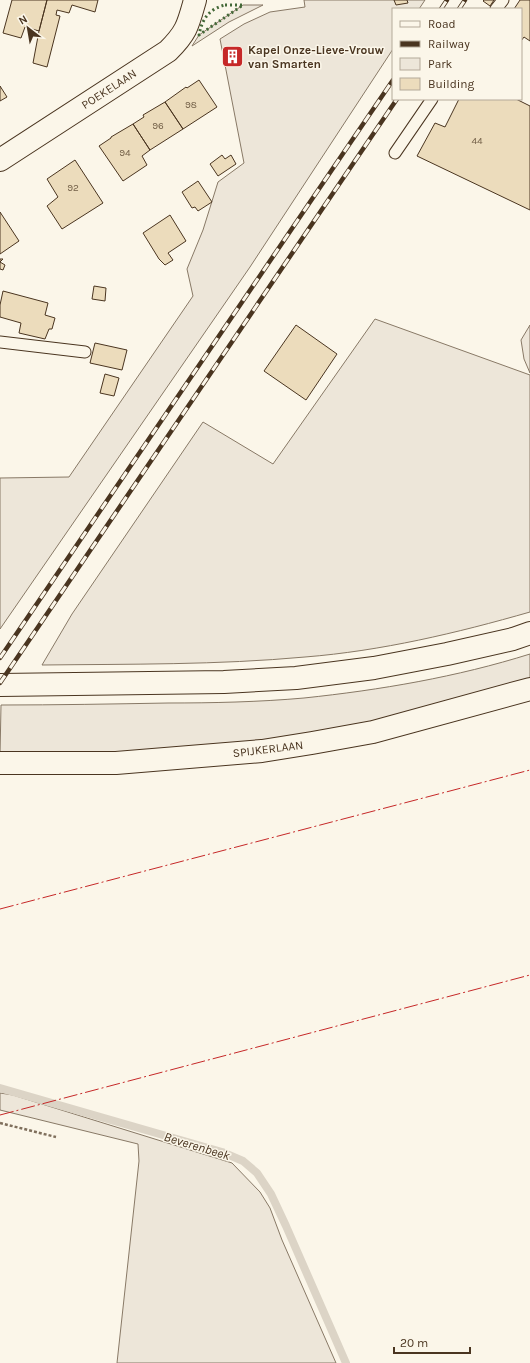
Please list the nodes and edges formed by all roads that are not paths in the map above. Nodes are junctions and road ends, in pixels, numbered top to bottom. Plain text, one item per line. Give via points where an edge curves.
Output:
1 (195, 0) edge
2 (503, 0) edge
3 (497, 8) edge
4 (431, 100) edge
5 (395, 153) dead end
6 (0, 160) edge
7 (0, 342) edge
8 (85, 352) dead end
9 (530, 633) edge
10 (0, 685) edge
11 (530, 689) edge
12 (0, 764) edge

1 - 6 street, POEKELAAN via 188,25 180,39 168,51
2 - 3 lane
4 - 5 lane
7 - 8 lane
9 - 10 street via 447,654 374,668 296,678 224,682
11 - 12 street, SPIJKERLAAN via 373,732 262,751 116,763

